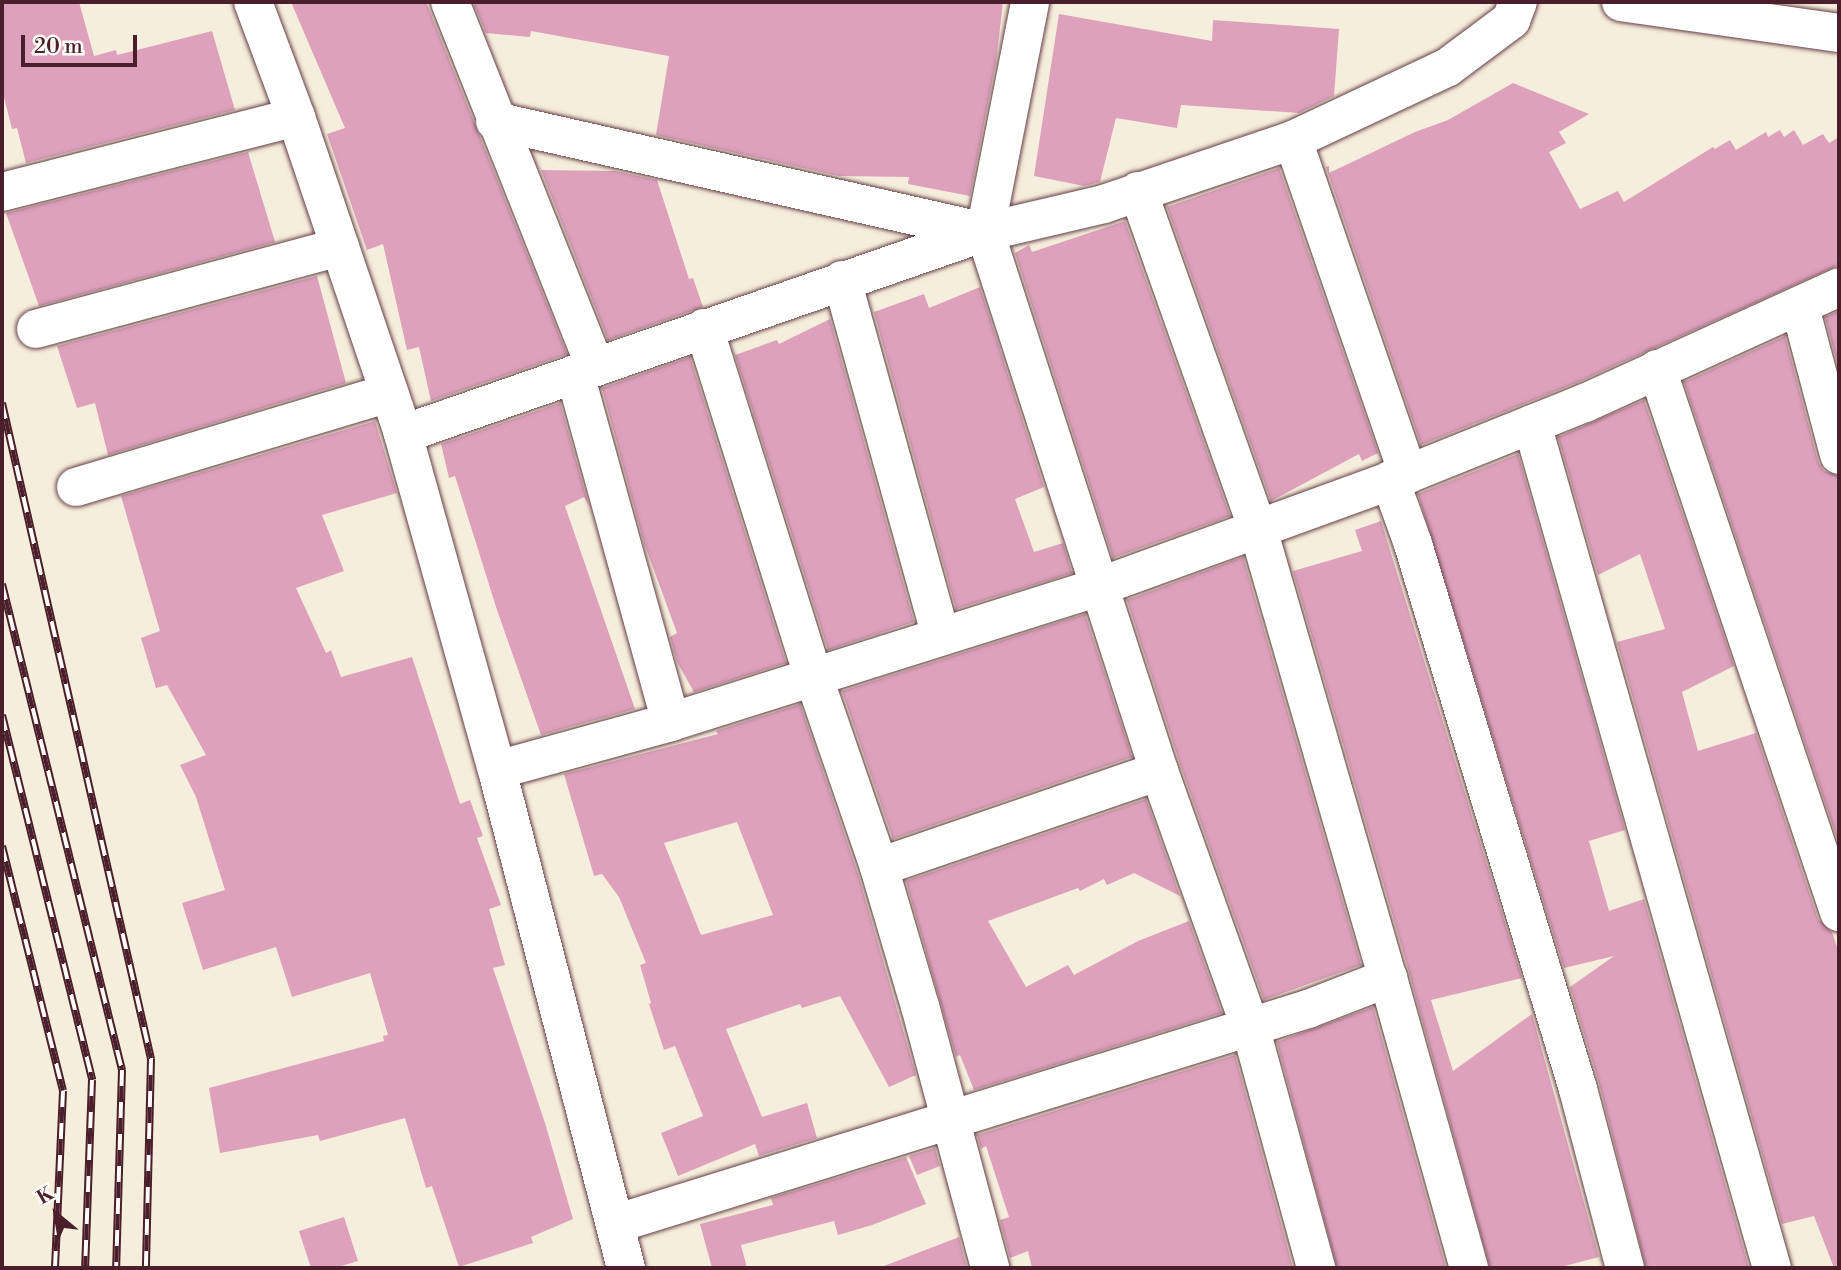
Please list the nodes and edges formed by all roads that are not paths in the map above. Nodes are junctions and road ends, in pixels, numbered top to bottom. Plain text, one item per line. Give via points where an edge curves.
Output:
1 (253, 2) edge
2 (450, 2) edge
3 (1030, 2) edge
4 (1518, 2) edge
5 (1621, 2) edge
6 (1735, 10) edge
7 (1839, 33) edge
8 (296, 117) junction
9 (495, 121) junction
10 (1293, 140) junction
11 (1138, 191) junction
12 (2, 192) edge
13 (985, 232) junction
14 (340, 247) junction
15 (842, 280) junction
16 (1839, 287) edge
17 (1800, 307) junction
18 (704, 328) junction
19 (36, 329) dead end
20 (1657, 369) junction
21 (585, 370) junction
22 (389, 393) junction
23 (1532, 424) junction
24 (403, 434) junction
25 (1839, 455) edge
26 (1399, 477) junction
27 (76, 487) dead end
28 (1258, 529) junction
29 (1098, 587) junction
30 (941, 637) junction
31 (814, 678) junction
32 (671, 722) junction
33 (497, 769) junction
34 (1159, 771) junction
35 (879, 867) junction
36 (1839, 912) edge
37 (1388, 978) junction
38 (1250, 1026) junction
39 (950, 1118) junction
40 (615, 1224) junction
41 (626, 1268) edge
42 (990, 1268) edge
43 (1316, 1268) edge
44 (1469, 1268) edge
45 (1625, 1268) edge
46 (1772, 1268) edge

1 - 8 street
2 - 9 street
3 - 13 street
4 - 10 street via 1511,20 1447,67
5 - 6 street
6 - 7 street
8 - 12 street
8 - 14 street
9 - 13 street
9 - 21 street
10 - 11 street
10 - 26 street
11 - 13 street via 1104,204
11 - 28 street
13 - 15 street
13 - 29 street
14 - 19 street
14 - 22 street
15 - 18 street
15 - 30 street
16 - 17 street
17 - 20 street
17 - 25 street
18 - 21 street
18 - 31 street
20 - 23 street
20 - 36 street
21 - 24 street
21 - 32 street
22 - 24 street
22 - 27 street
23 - 26 street
23 - 46 street
24 - 33 street
26 - 28 street
26 - 45 street via 1413,544 1578,1089
28 - 29 street
28 - 37 street
29 - 30 street
29 - 34 street
30 - 31 street
31 - 32 street
31 - 35 street
32 - 33 street
33 - 40 street
34 - 35 street
34 - 38 street
35 - 39 street
37 - 38 street
37 - 44 street
38 - 39 street
38 - 43 street
39 - 40 street
39 - 42 street
40 - 41 street

